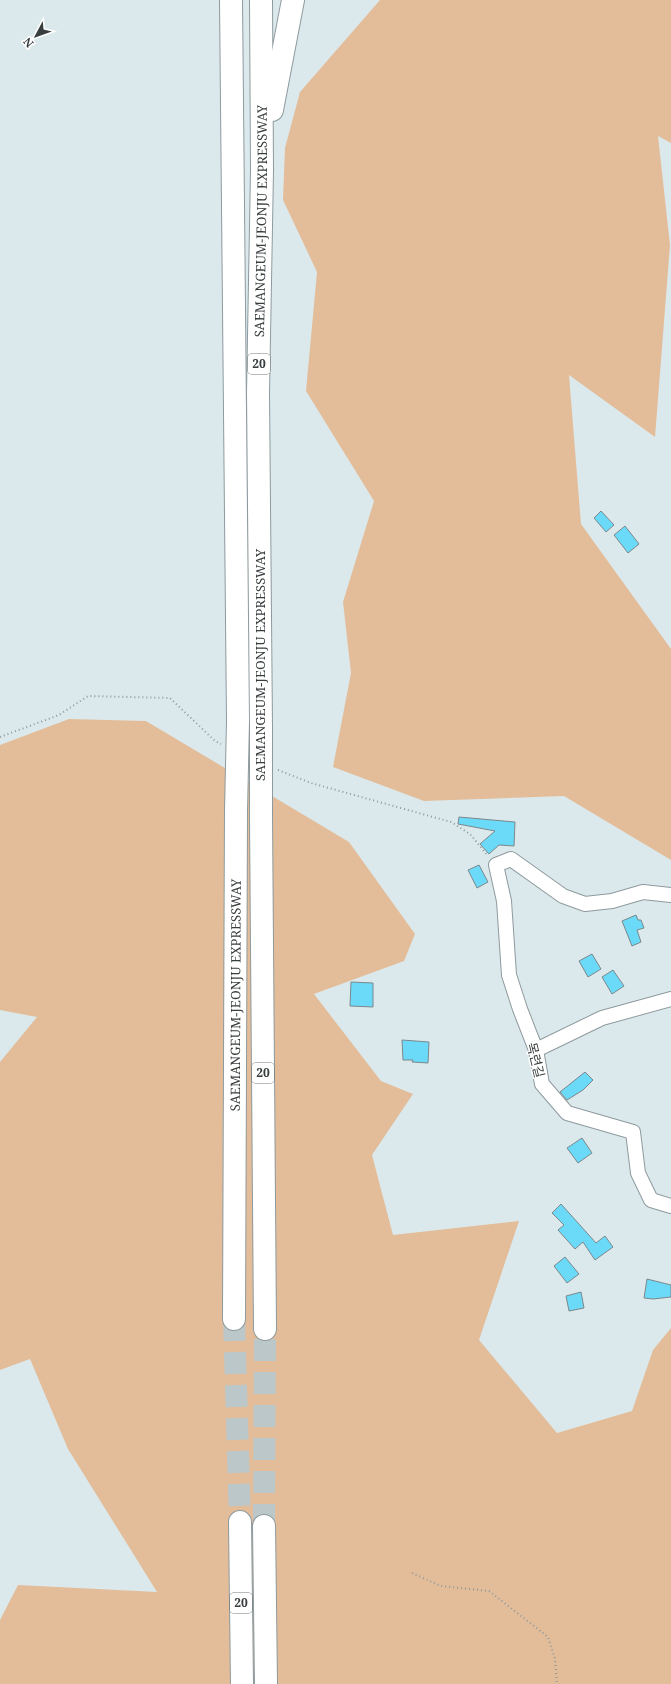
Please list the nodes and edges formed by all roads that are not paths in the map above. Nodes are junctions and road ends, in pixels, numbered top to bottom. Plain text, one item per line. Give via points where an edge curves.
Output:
1 (231, 0) edge
2 (261, 0) edge
3 (293, 0) edge
4 (262, 170) junction
5 (671, 895) edge
6 (671, 1000) edge
7 (536, 1050) junction
8 (671, 1206) edge
9 (234, 1319) tunnel mouth
10 (265, 1329) tunnel mouth
11 (240, 1522) tunnel mouth
12 (264, 1526) tunnel mouth
13 (242, 1684) edge
14 (266, 1684) edge

1 - 9 highway, SAEMANGEUM-JEONJU EXPRESSWAY / 20, bridge via 238,721
2 - 4 highway, SAEMANGEUM-JEONJU EXPRESSWAY / 20
3 - 4 highway
4 - 10 highway, SAEMANGEUM-JEONJU EXPRESSWAY / 20, bridge via 258,393
5 - 7 street, 목련길 via 643,892 612,901 585,904 563,896 511,859 496,865 504,902 510,975
6 - 7 street via 602,1018
7 - 8 street, 목련길 via 542,1084 567,1113 633,1132 638,1173 651,1200
11 - 13 highway, 20
12 - 14 highway, 20

